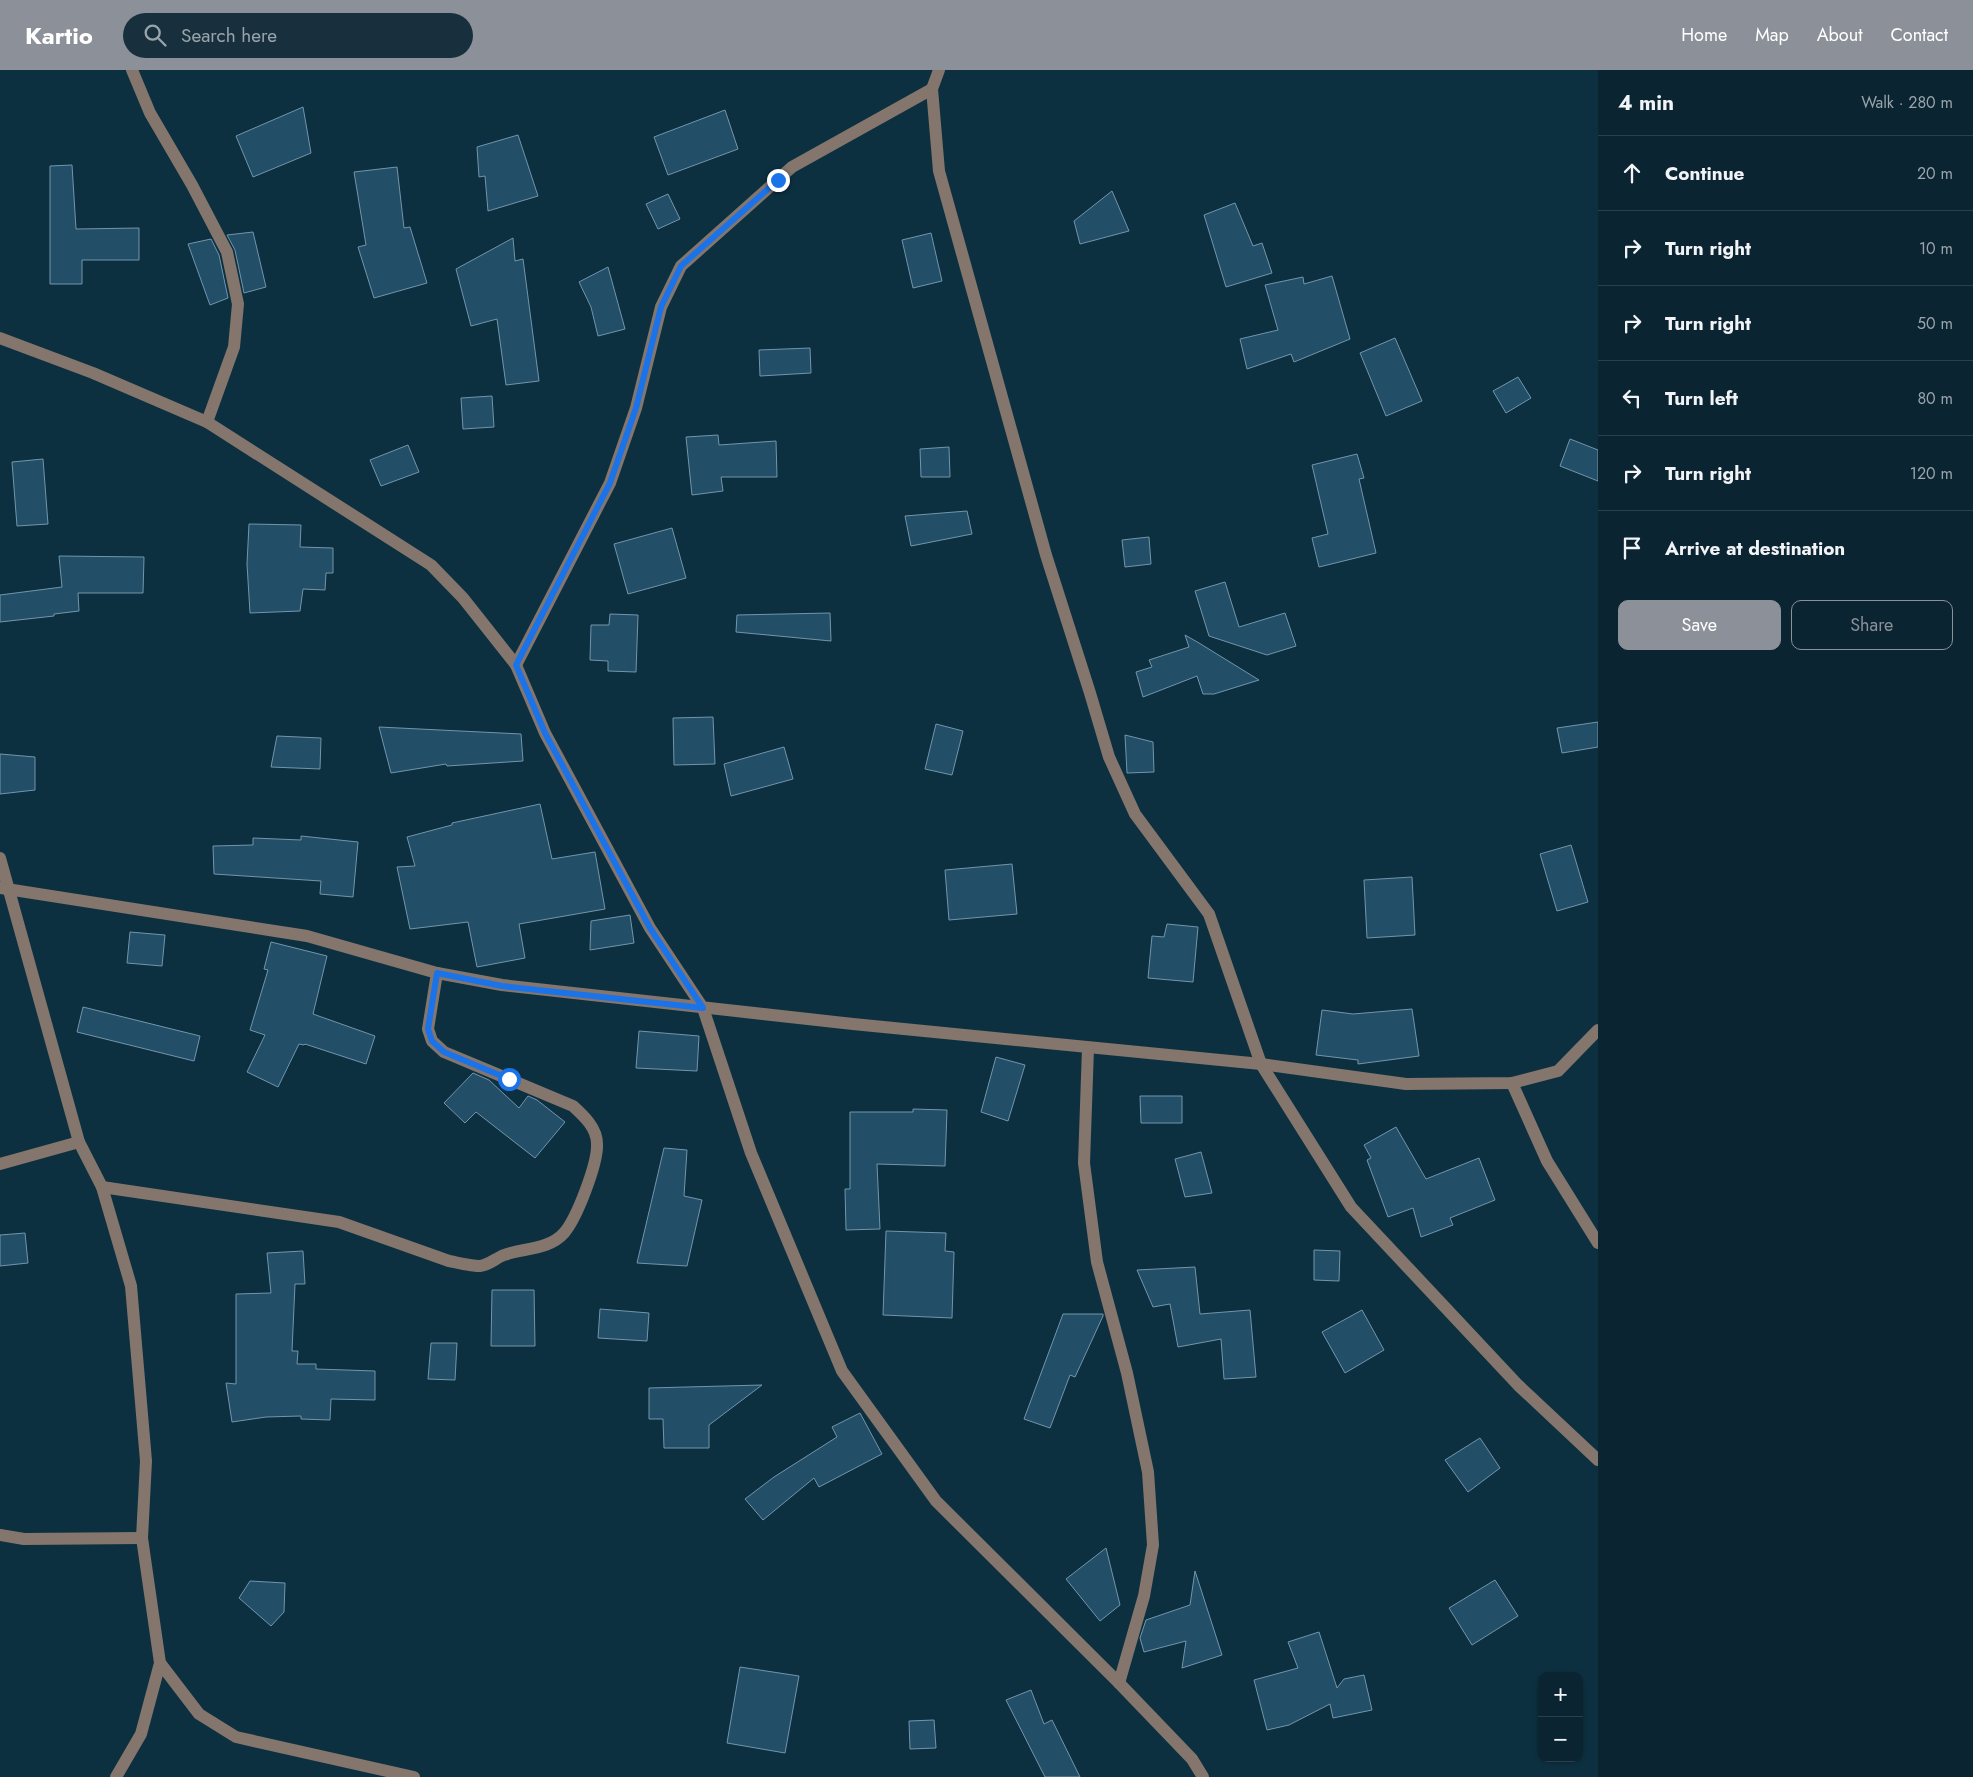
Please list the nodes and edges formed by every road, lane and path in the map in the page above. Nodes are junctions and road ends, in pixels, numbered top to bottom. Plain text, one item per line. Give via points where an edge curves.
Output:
1 (132, 70) edge
2 (939, 70) edge
3 (932, 89) junction
4 (0, 338) edge
5 (207, 422) junction
6 (516, 665) junction
7 (0, 858) edge
8 (5, 889) edge
9 (437, 973) junction
10 (703, 1008) junction
11 (1598, 1030) edge
12 (1088, 1048) junction
13 (1261, 1064) junction
14 (1512, 1083) junction
15 (79, 1142) junction
16 (0, 1164) edge
17 (102, 1187) junction
18 (1598, 1243) edge
19 (1598, 1460) edge
20 (0, 1535) edge
21 (142, 1538) junction
22 (160, 1663) junction
23 (1120, 1683) junction
24 (116, 1777) edge
25 (414, 1777) edge
26 (1203, 1777) edge

1 - 5 street via 150,113 227,252 238,304 234,347
2 - 3 street
3 - 6 street via 792,167 681,266 661,307 636,408 610,483
3 - 13 street via 939,172 1046,555 1108,757 1135,814 1209,914
4 - 5 street via 93,373
5 - 6 street via 430,565 463,598
6 - 10 street via 545,733 650,928
7 - 8 street
8 - 9 street via 307,936
8 - 15 street
9 - 10 street via 502,986
9 - 17 street via 428,1029 432,1041 444,1052 573,1106 588,1119 597,1142 595,1162 579,1205 564,1233 553,1242 502,1256 480,1266 462,1264 339,1222
10 - 12 street
10 - 23 street via 751,1154 842,1371 936,1501
11 - 14 street via 1558,1071
12 - 13 street
12 - 23 street via 1085,1173 1097,1262 1127,1373 1148,1472 1153,1545 1144,1596
13 - 14 street via 1406,1084
13 - 19 street via 1351,1208 1518,1385
14 - 18 street via 1546,1161
15 - 16 street
15 - 17 street
17 - 21 street via 131,1286 146,1461
20 - 21 street via 24,1539
21 - 22 street
22 - 24 street via 141,1734
22 - 25 street via 199,1714 236,1737
23 - 26 street via 1192,1759

